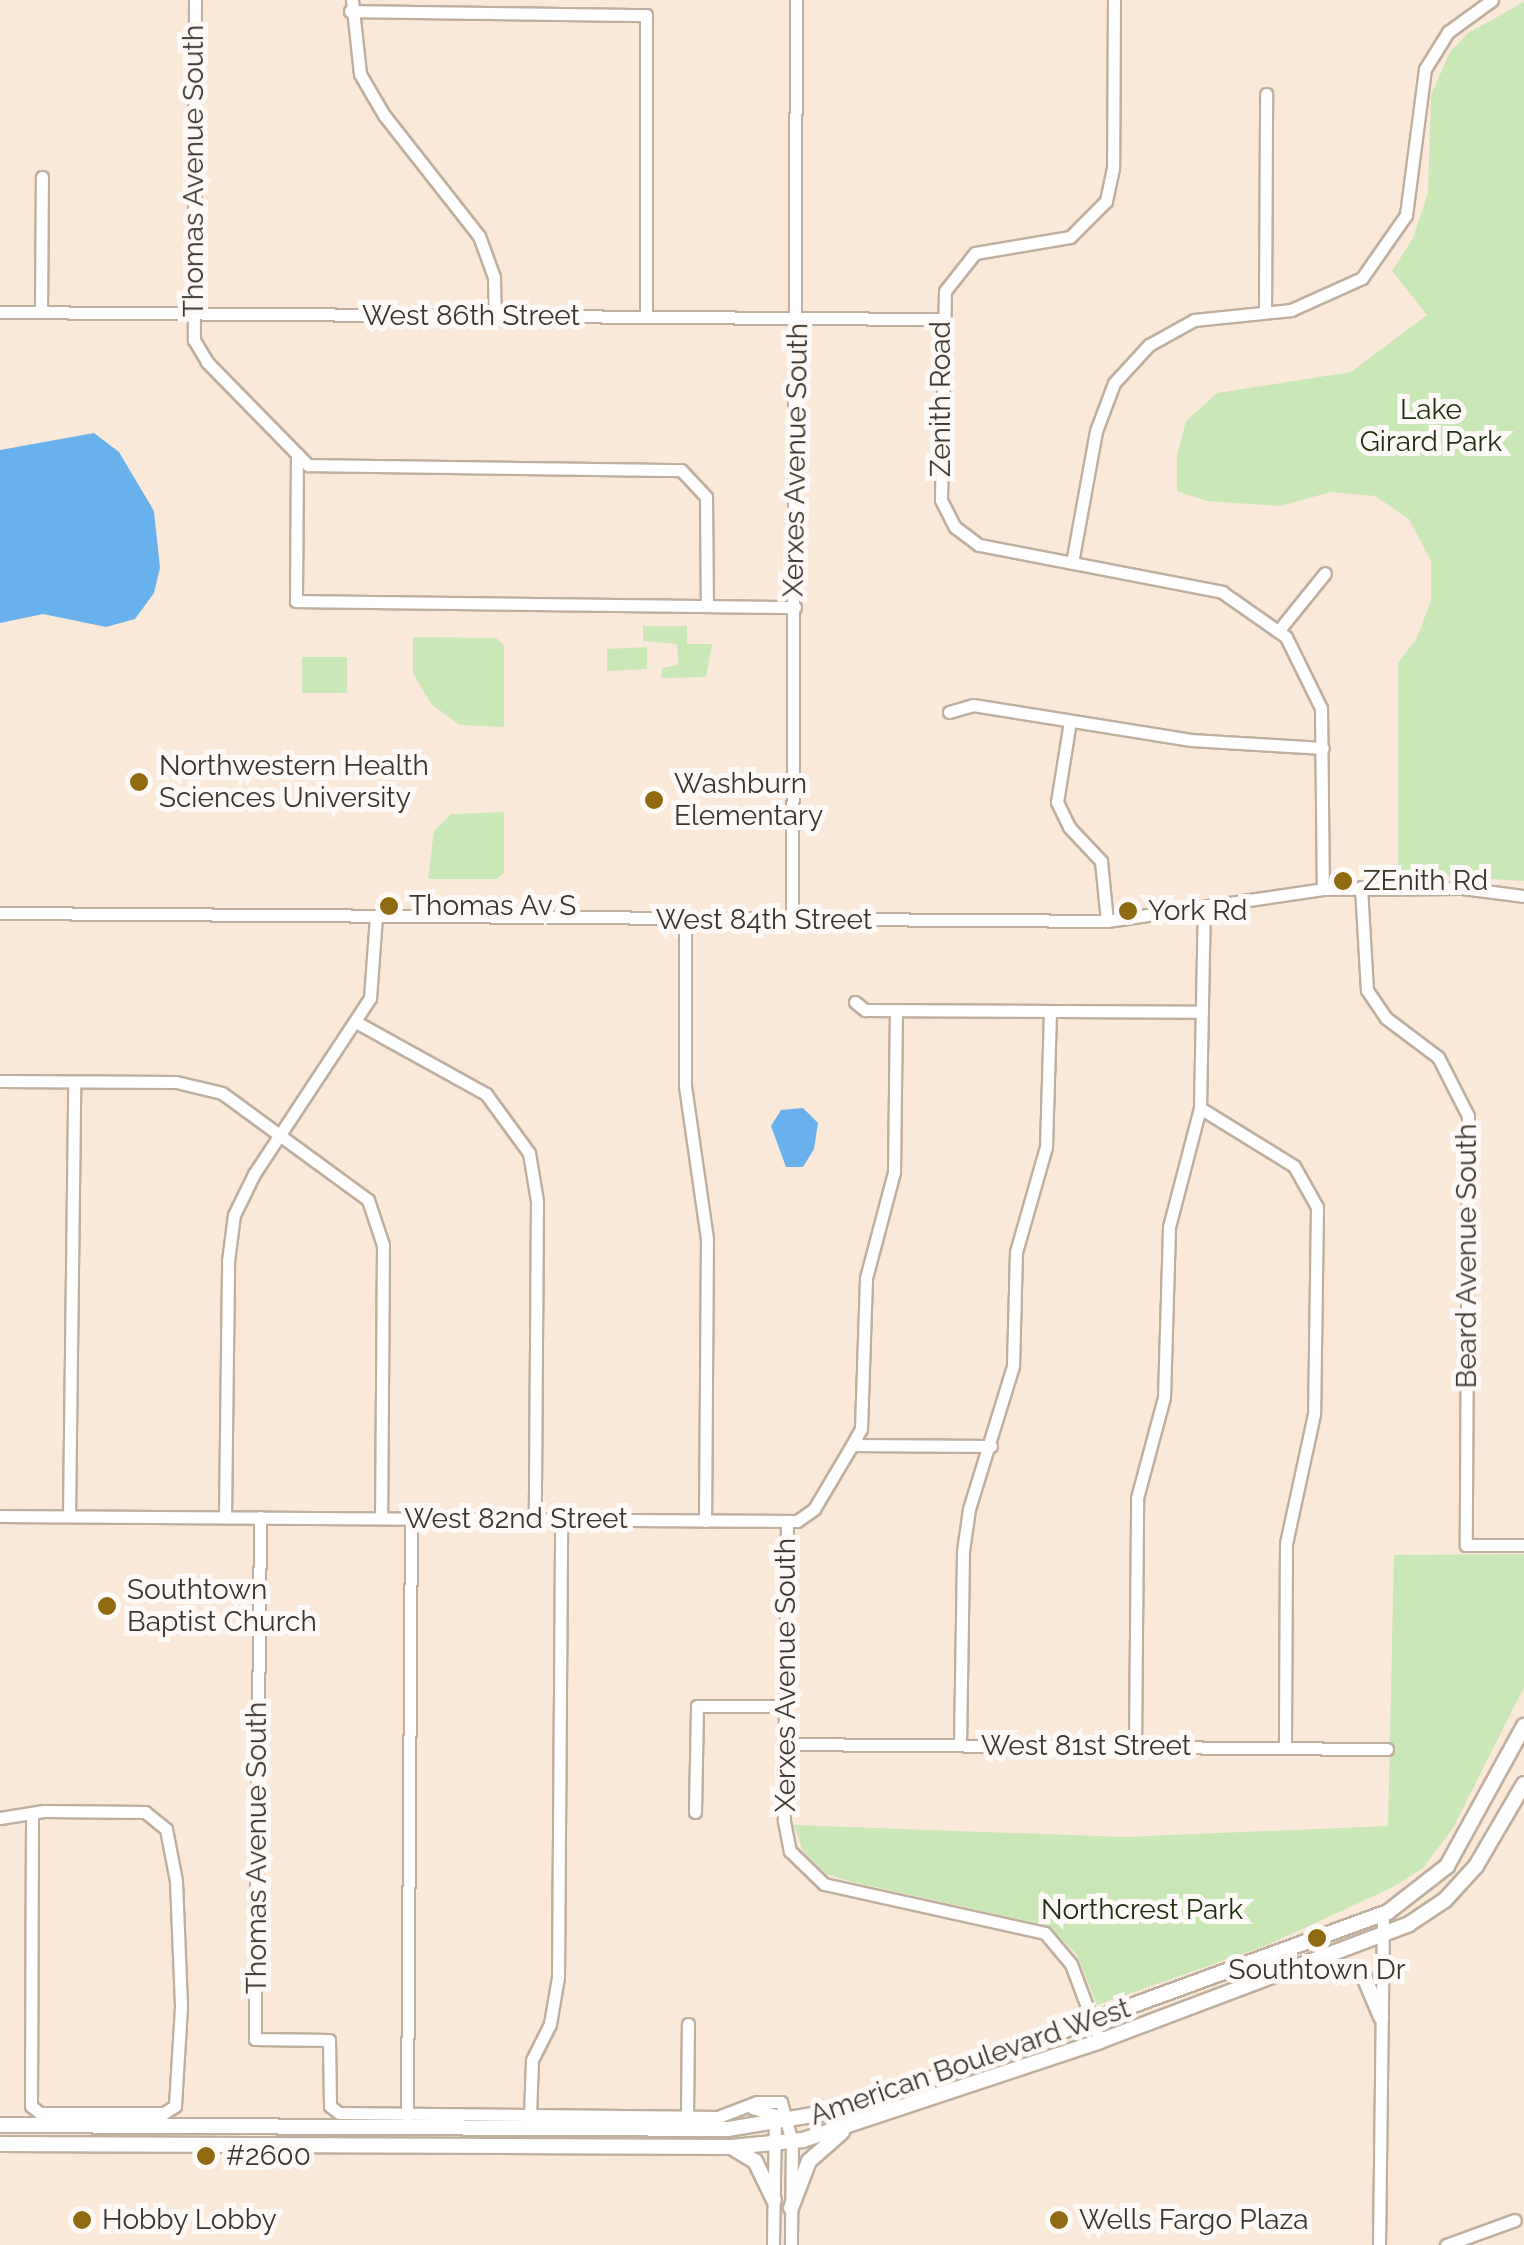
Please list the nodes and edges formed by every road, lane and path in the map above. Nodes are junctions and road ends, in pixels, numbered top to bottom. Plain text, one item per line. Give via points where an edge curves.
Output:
1 (195, 0) edge
2 (796, 0) edge
3 (1114, 0) edge
4 (1492, 0) edge
5 (351, 6) edge
6 (1266, 94) dead end
7 (42, 177) dead end
8 (0, 312) edge
9 (41, 312) junction
10 (1264, 312) junction
11 (192, 314) junction
12 (495, 316) junction
13 (646, 317) junction
14 (798, 318) junction
15 (941, 319) junction
16 (297, 454) junction
17 (1072, 562) junction
18 (1325, 574) dead end
19 (707, 606) junction
20 (795, 607) junction
21 (1280, 630) junction
22 (949, 712) dead end
23 (1070, 720) junction
24 (1324, 748) junction
25 (1361, 888) junction
26 (1323, 889) junction
27 (1524, 896) edge
28 (1204, 906) junction
29 (0, 914) edge
30 (376, 917) junction
31 (685, 919) junction
32 (792, 920) junction
33 (1107, 920) junction
34 (855, 1002) dead end
35 (896, 1010) junction
36 (1050, 1011) junction
37 (1202, 1012) junction
38 (356, 1022) junction
39 (0, 1081) edge
40 (74, 1082) junction
41 (1200, 1108) junction
42 (282, 1132) junction
43 (852, 1445) junction
44 (991, 1446) junction
45 (0, 1516) edge
46 (69, 1516) junction
47 (225, 1517) junction
48 (260, 1517) junction
49 (381, 1518) junction
50 (411, 1519) junction
51 (535, 1519) junction
52 (562, 1520) junction
53 (706, 1520) junction
54 (787, 1521) junction
55 (1524, 1545) edge
56 (785, 1706) junction
57 (1524, 1726) edge
58 (784, 1744) junction
59 (960, 1746) junction
60 (1135, 1747) junction
61 (1286, 1748) junction
62 (1387, 1749) dead end
63 (1524, 1784) edge
64 (695, 1812) dead end
65 (0, 1818) edge
66 (32, 1818) junction
67 (1383, 1914) junction
68 (1383, 1936) junction
69 (1314, 1961) junction
70 (1382, 2017) junction
71 (1092, 2021) junction
72 (688, 2024) dead end
73 (1100, 2040) junction
74 (407, 2115) junction
75 (530, 2115) junction
76 (687, 2115) junction
77 (783, 2124) junction
78 (0, 2125) edge
79 (322, 2128) junction
80 (847, 2128) junction
81 (784, 2143) junction
82 (0, 2144) edge
83 (322, 2146) junction
84 (732, 2147) junction
85 (774, 2200) junction
86 (792, 2208) junction
87 (1515, 2220) dead end
88 (774, 2245) edge
89 (791, 2245) edge
90 (1380, 2245) edge
91 (1446, 2245) edge

1 - 11 street, Thomas Avenue South
2 - 14 street, Xerxes Avenue South
3 - 15 street, Zenith Road via 1113,168 1106,201 1070,237 974,253 951,276
4 - 10 street via 1448,32 1425,69 1409,202 1380,260 1328,298
5 - 12 street via 354,52 370,96 479,236 494,277
5 - 13 street via 646,15
6 - 10 street
7 - 9 street
8 - 9 street, West 86th Street
9 - 11 street, West 86th Street
10 - 17 street via 1194,320 1130,362 1102,406
11 - 12 street, West 86th Street
11 - 16 street, Thomas Avenue South via 199,352
12 - 13 street, West 86th Street
13 - 14 street, West 86th Street
14 - 15 street, West 86th Street
14 - 20 street, Xerxes Avenue South
15 - 17 street, Zenith Road via 940,485 946,514 979,545
16 - 19 street via 308,464 668,468 701,485 708,510
16 - 19 street via 296,602
17 - 21 street, Zenith Road via 1222,592
18 - 21 street
19 - 20 street
20 - 32 street, Xerxes Avenue South
21 - 24 street, Zenith Road via 1314,682
22 - 23 street via 973,705
23 - 24 street via 1191,740
23 - 33 street via 1055,818 1102,860
24 - 26 street, Zenith Road
25 - 26 street, West 84th Street
25 - 27 street, West 84th Street
25 - 55 street, Beard Avenue South via 1367,990 1386,1018 1438,1058 1468,1116 1466,1545
26 - 28 street, West 84th Street
28 - 33 street, West 84th Street
28 - 37 street
29 - 30 street, West 84th Street
30 - 31 street, West 84th Street
30 - 38 street via 374,986
31 - 32 street, West 84th Street
31 - 53 street via 685,1086 707,1239
32 - 33 street, West 84th Street
34 - 35 street via 865,1010
35 - 36 street
35 - 43 street via 894,1172 866,1278 861,1429
36 - 37 street
36 - 44 street via 1046,1147 1016,1252 1012,1366
37 - 41 street
38 - 42 street
38 - 51 street via 486,1094 529,1153 537,1202
39 - 40 street
40 - 42 street via 200,1086 243,1103
40 - 46 street
41 - 60 street via 1168,1227 1164,1397 1137,1498
41 - 61 street via 1294,1166 1317,1206 1314,1414 1286,1544
42 - 47 street via 242,1194 229,1238
42 - 49 street via 356,1188 382,1229
43 - 44 street
43 - 54 street via 814,1509
44 - 59 street via 963,1551
45 - 46 street, West 82nd Street
46 - 47 street, West 82nd Street
47 - 48 street, West 82nd Street
48 - 49 street, West 82nd Street
48 - 74 street, Thomas Avenue South via 255,2039 330,2040 330,2106 339,2113
49 - 50 street, West 82nd Street
50 - 51 street, West 82nd Street
50 - 74 street
51 - 52 street, West 82nd Street
52 - 53 street, West 82nd Street
52 - 75 street via 558,1977 550,2024 532,2060
53 - 54 street, West 82nd Street
54 - 56 street, Xerxes Avenue South
56 - 58 street, Xerxes Avenue South
56 - 64 street via 698,1706
57 - 67 main road, American Boulevard West via 1447,1866
58 - 59 street, West 81st Street
58 - 71 street, Xerxes Avenue South via 785,1836 810,1876 1045,1933 1064,1952
59 - 60 street, West 81st Street
60 - 61 street, West 81st Street
61 - 62 street, West 81st Street
63 - 68 main road, American Boulevard West via 1476,1866 1445,1900
65 - 66 street
66 - 66 street via 43,1811 145,1812 166,1829 176,1882 181,2007 175,2106 164,2114 40,2113 31,2106
67 - 68 street
67 - 71 main road, American Boulevard West
68 - 69 main road, American Boulevard West
68 - 70 street
69 - 70 main road via 1362,1972
69 - 73 main road, American Boulevard West
70 - 90 street
71 - 73 street, Xerxes Avenue South
71 - 77 main road, American Boulevard West via 850,2109
72 - 76 street
73 - 80 main road, American Boulevard West
74 - 75 street
75 - 76 street
76 - 77 street via 718,2117 771,2099 782,2102
77 - 79 main road, American Boulevard West
77 - 81 street
78 - 79 main road, American Boulevard West
79 - 83 main road
80 - 81 main road, American Boulevard West
80 - 86 main road via 809,2161
81 - 84 main road, American Boulevard West
81 - 85 street
81 - 86 street
82 - 83 main road, American Boulevard West
83 - 84 main road, American Boulevard West
84 - 85 main road via 755,2161
85 - 88 street
86 - 89 street
87 - 91 street

